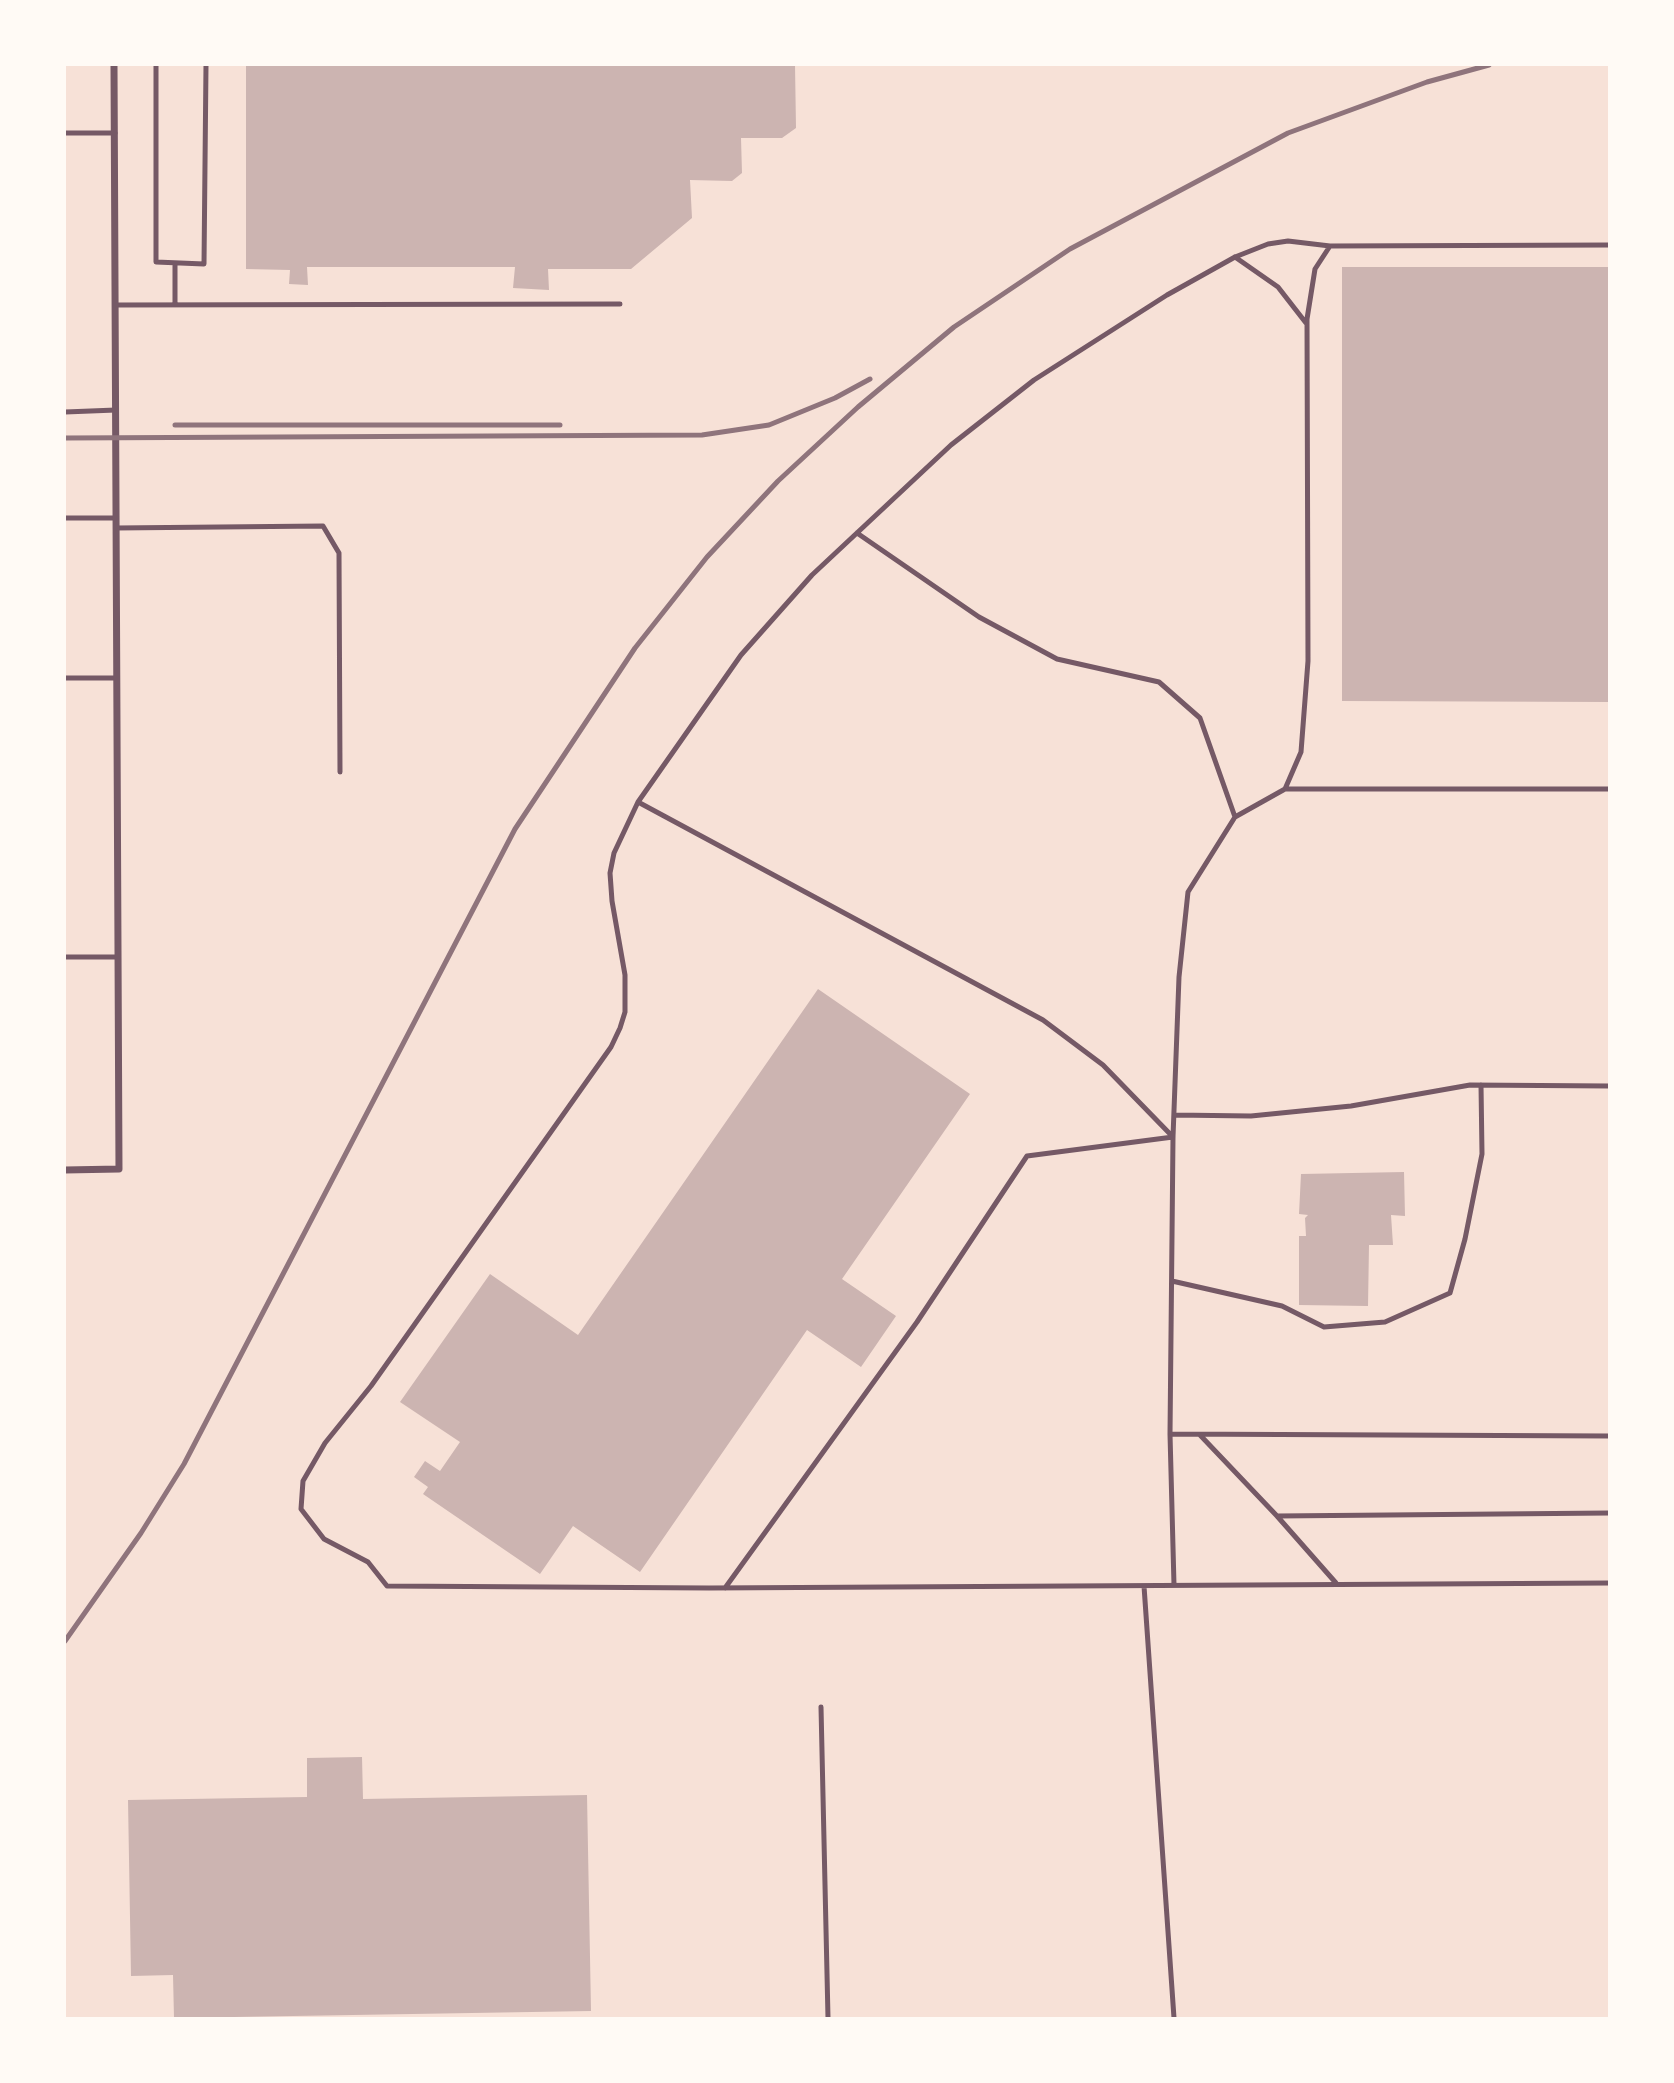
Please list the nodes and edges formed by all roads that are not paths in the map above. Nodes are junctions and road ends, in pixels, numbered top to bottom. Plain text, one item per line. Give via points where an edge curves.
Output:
1 (114, 65) edge
2 (156, 65) edge
3 (206, 65) edge
4 (65, 133) edge
5 (115, 133) junction
6 (1609, 245) edge
7 (1329, 246) junction
8 (1235, 257) junction
9 (175, 263) junction
10 (620, 304) dead end
11 (117, 305) junction
12 (174, 305) junction
13 (1307, 326) junction
14 (116, 410) junction
15 (65, 412) edge
16 (65, 518) edge
17 (116, 518) junction
18 (116, 528) junction
19 (857, 533) junction
20 (65, 678) edge
21 (117, 678) junction
22 (340, 772) dead end
23 (1285, 789) junction
24 (1609, 789) edge
25 (638, 803) junction
26 (1235, 817) junction
27 (65, 957) edge
28 (118, 957) junction
29 (1480, 1085) junction
30 (1609, 1086) edge
31 (1174, 1115) junction
32 (1173, 1137) junction
33 (65, 1170) edge
34 (1171, 1281) junction
35 (1170, 1434) junction
36 (1200, 1435) junction
37 (1609, 1436) edge
38 (1609, 1513) edge
39 (1277, 1516) junction
40 (1336, 1583) junction
41 (1609, 1583) edge
42 (1174, 1585) junction
43 (1144, 1586) junction
44 (725, 1588) junction
45 (821, 1707) dead end
46 (828, 2018) edge
47 (1174, 2018) edge

1 - 5 street
2 - 9 lane via 156,262
3 - 9 lane via 204,264
4 - 5 lane
5 - 11 street
6 - 7 lane
7 - 8 lane via 1288,241
7 - 13 lane via 1315,270
8 - 13 lane via 1278,287
8 - 19 lane via 1034,380 951,445
9 - 12 lane
10 - 12 lane
11 - 12 lane
11 - 14 street
13 - 23 lane via 1308,661 1301,751
14 - 15 lane
14 - 17 street
16 - 17 lane
17 - 18 street
18 - 21 street
18 - 22 lane via 323,526 339,553
19 - 25 lane via 812,575 741,655
19 - 26 lane via 979,617 1058,659 1159,682 1200,718
20 - 21 lane
21 - 28 street
23 - 24 lane
23 - 26 lane
25 - 32 lane via 1042,1020 1103,1065
25 - 44 lane via 614,853 610,873 625,975 625,1012 611,1047 379,1375 325,1443 303,1481 301,1509 324,1539 368,1562 387,1586
26 - 31 lane via 1188,892 1179,977
27 - 28 lane
28 - 33 street via 119,1168
29 - 30 lane
29 - 31 lane via 1351,1106 1251,1116
29 - 34 lane via 1482,1154 1450,1293 1385,1322 1324,1327 1282,1306
31 - 32 lane
32 - 34 lane
32 - 44 lane via 1027,1156 917,1322
34 - 35 lane
35 - 36 lane
35 - 42 lane
36 - 37 lane
36 - 39 lane
38 - 39 lane
39 - 40 lane
40 - 41 lane
40 - 42 lane
42 - 43 lane
43 - 44 lane
43 - 47 lane
45 - 46 lane

